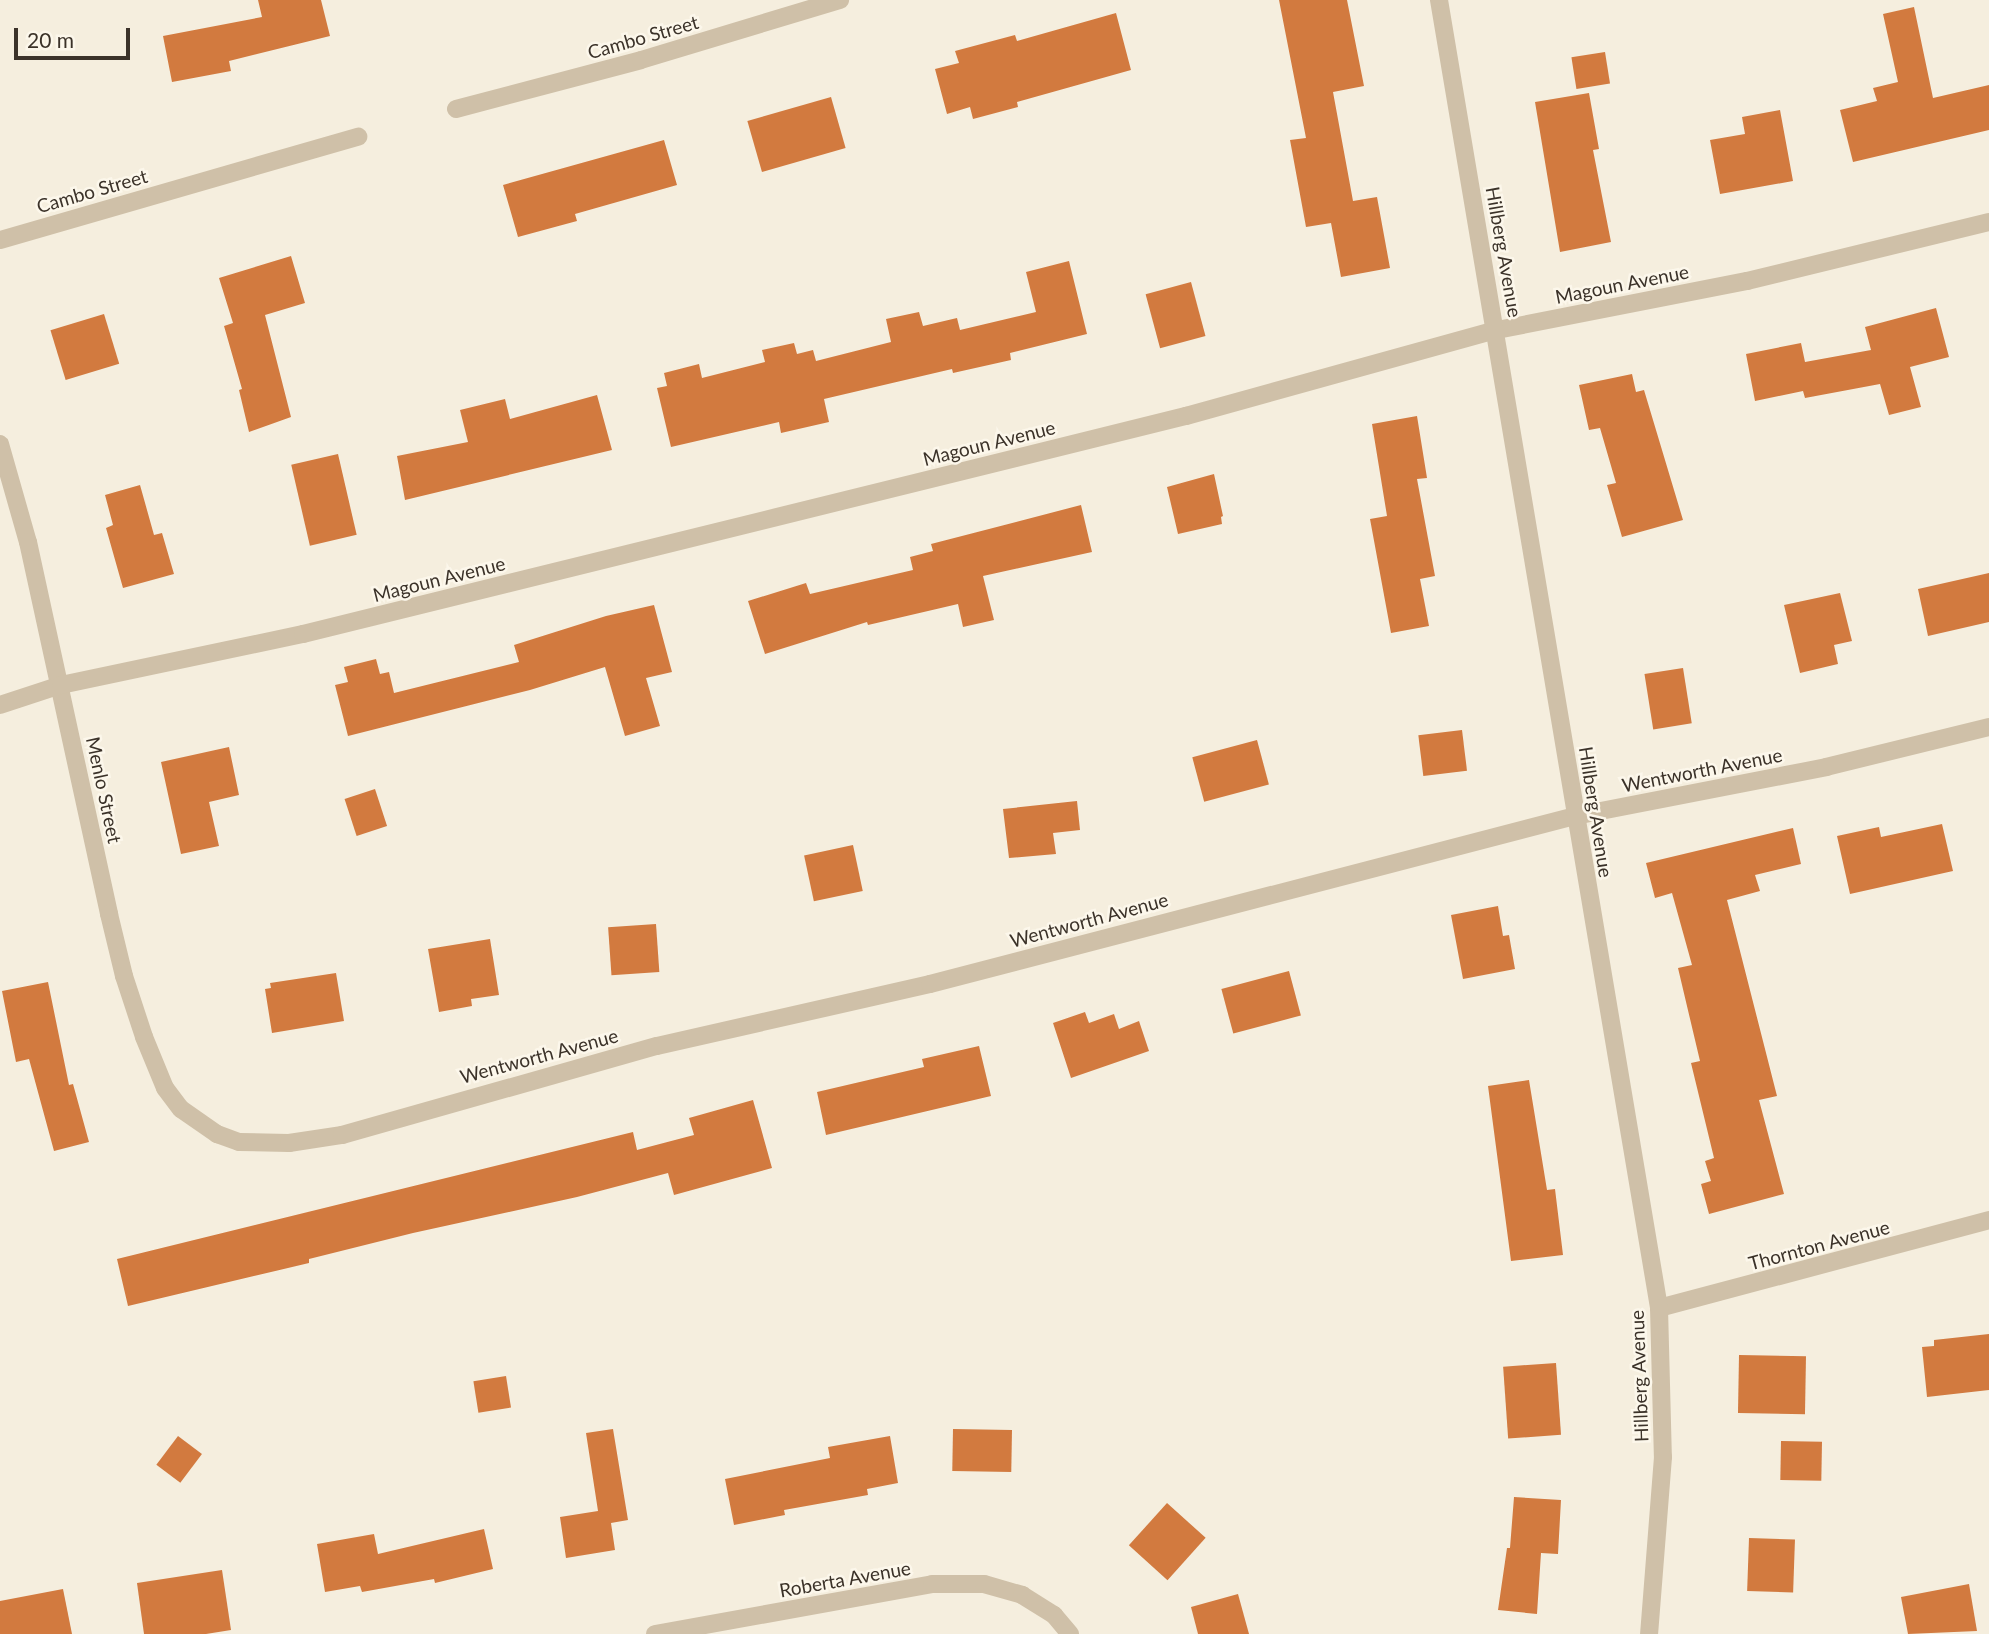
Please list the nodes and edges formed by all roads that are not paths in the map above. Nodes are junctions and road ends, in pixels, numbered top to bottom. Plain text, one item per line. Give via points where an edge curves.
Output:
1 (840, 0) edge
2 (1439, 0) edge
3 (456, 109) dead end
4 (358, 138) dead end
5 (1989, 222) edge
6 (0, 240) edge
7 (1497, 330) junction
8 (0, 444) edge
9 (61, 685) junction
10 (0, 705) edge
11 (1989, 727) edge
12 (1576, 816) junction
13 (204, 1126) joint
14 (1989, 1220) edge
15 (1659, 1308) junction
16 (655, 1634) edge
17 (1070, 1634) edge
18 (1649, 1634) edge

1 - 3 street, Cambo Street
2 - 7 street, Hillberg Avenue
4 - 6 street, Cambo Street
5 - 7 street, Magoun Avenue via 1747,281
7 - 9 street, Magoun Avenue via 1186,416 576,567 303,634
7 - 12 street, Hillberg Avenue
8 - 9 street, Menlo Street
9 - 10 street, Magoun Avenue
9 - 13 street, Menlo Street via 124,976 165,1088 181,1109
11 - 12 street, Wentworth Avenue via 1826,767
12 - 13 street, Wentworth Avenue via 942,981 657,1046 342,1135 255,1144 217,1135
12 - 15 street, Hillberg Avenue
14 - 15 street, Thornton Avenue
15 - 18 street, Hillberg Avenue via 1663,1457
16 - 17 street, Roberta Avenue via 932,1584 984,1584 1022,1595 1041,1605

